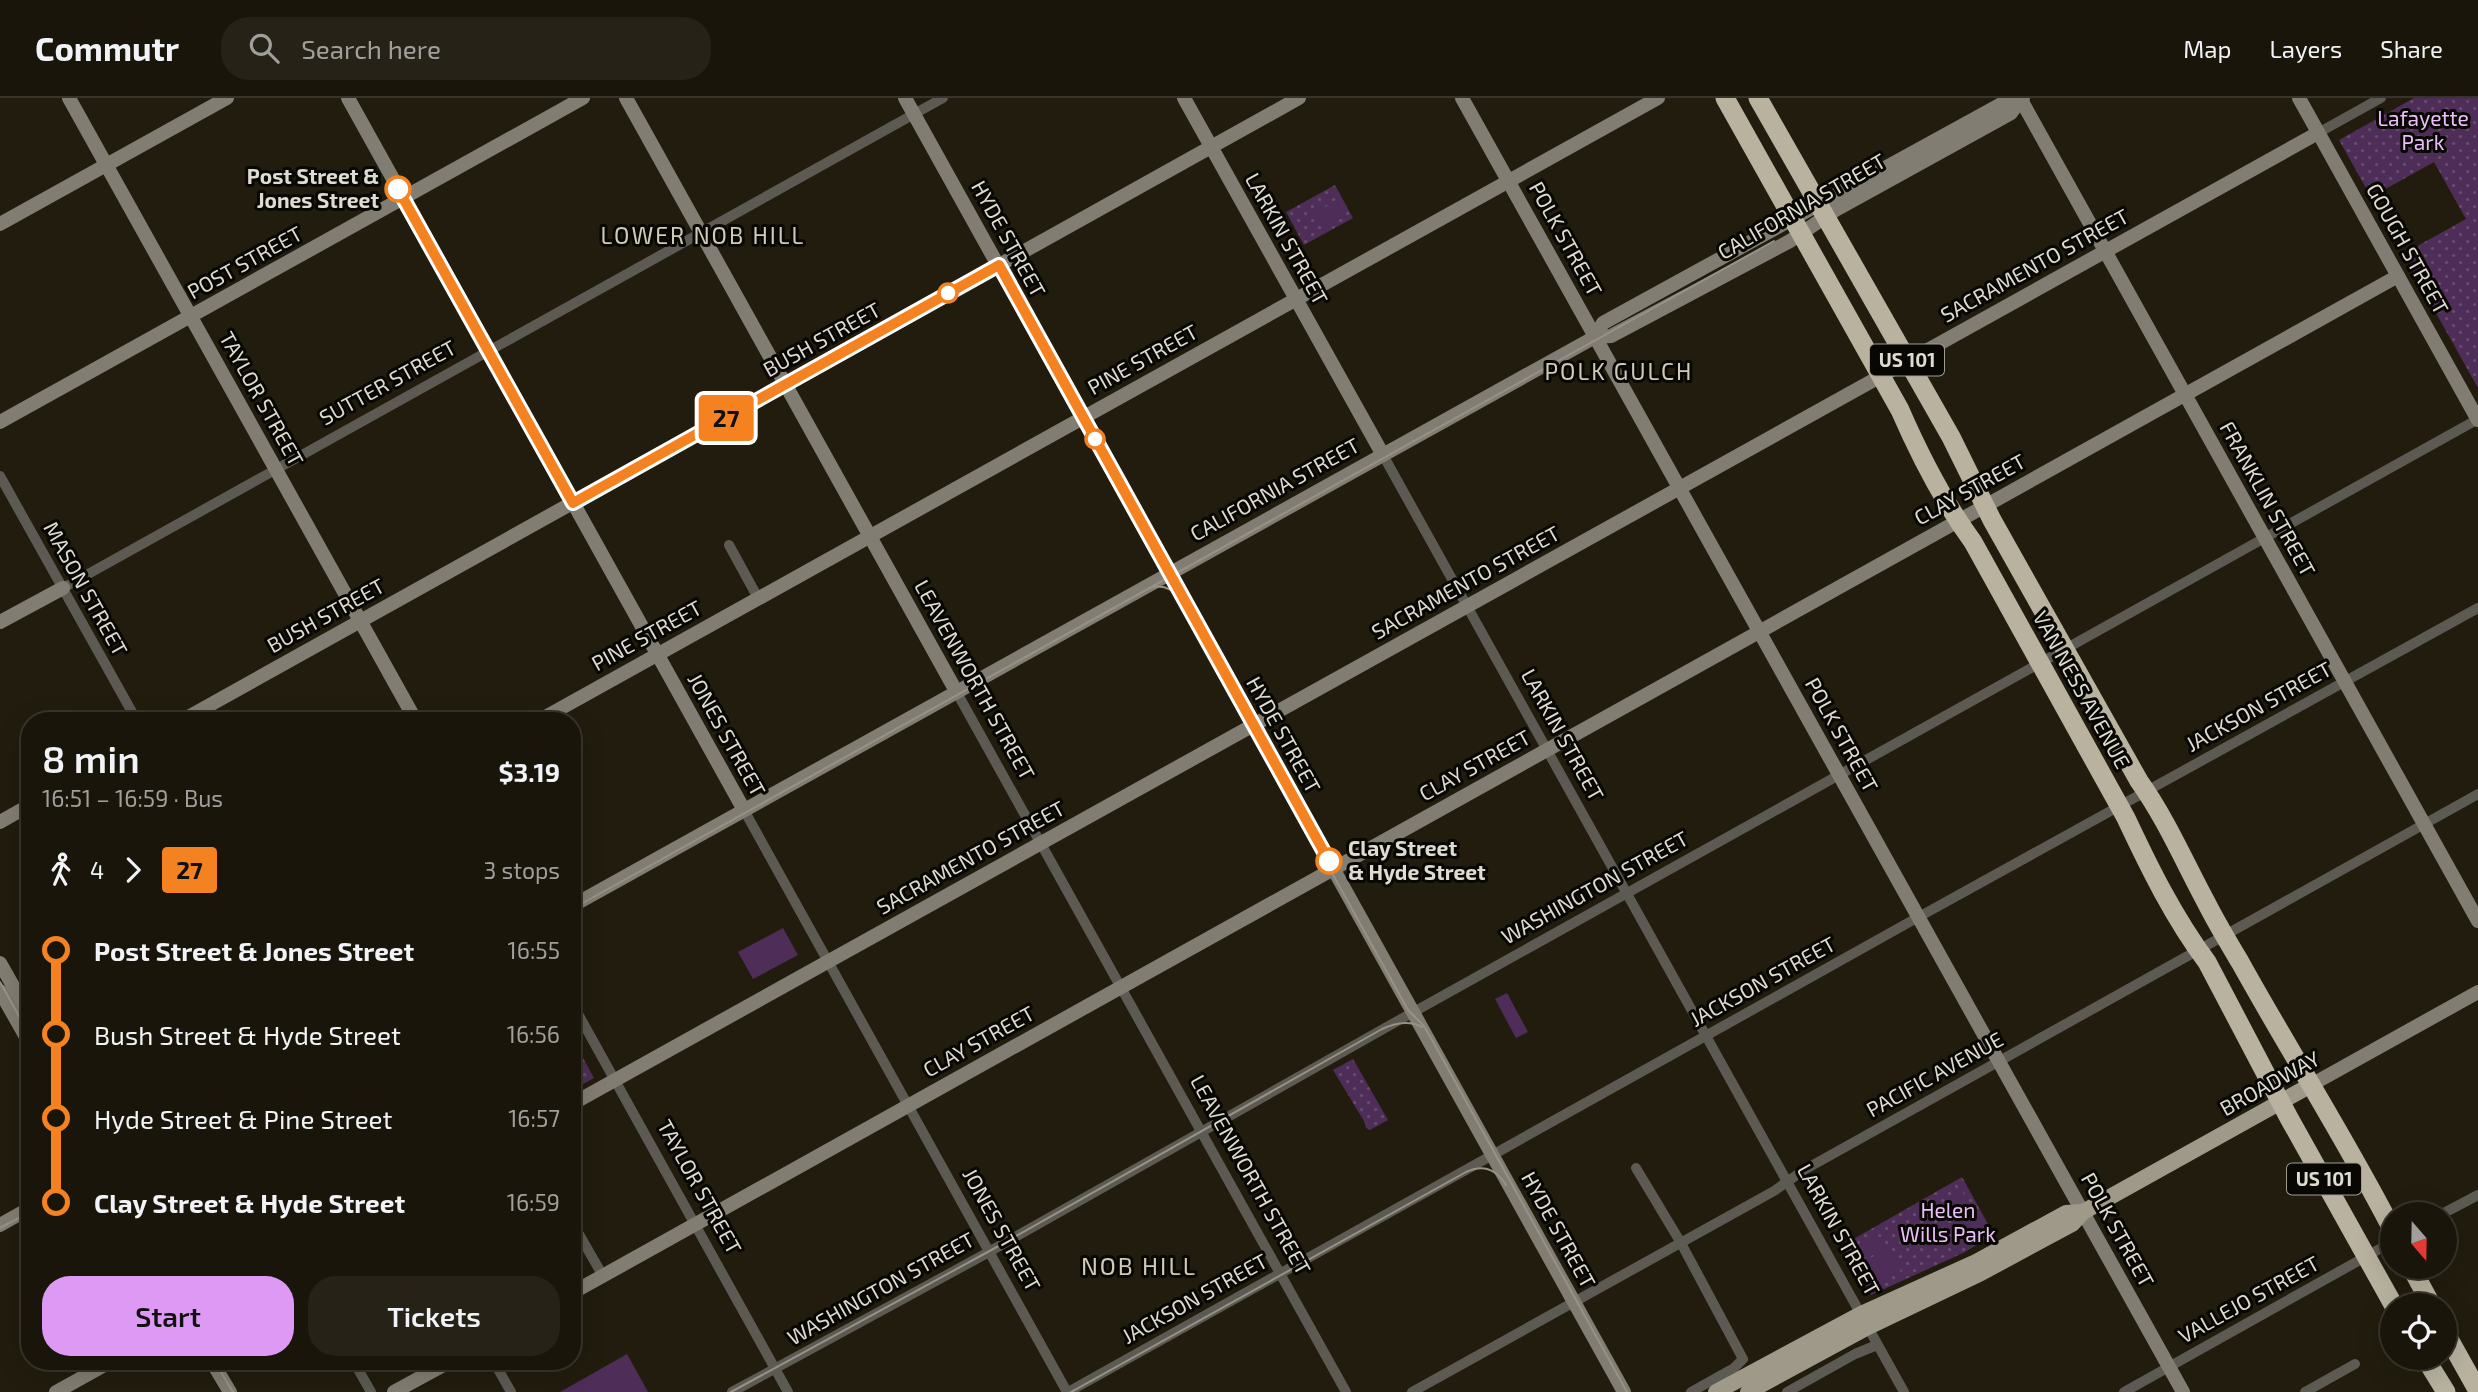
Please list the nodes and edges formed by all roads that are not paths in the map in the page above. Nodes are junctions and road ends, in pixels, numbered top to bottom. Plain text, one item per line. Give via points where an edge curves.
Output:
1 (69, 98) edge
2 (227, 98) edge
3 (348, 98) edge
4 (583, 98) edge
5 (626, 98) edge
6 (905, 98) edge
7 (943, 98) edge
8 (1184, 98) edge
9 (1300, 98) edge
10 (1462, 98) edge
11 (1658, 98) edge
12 (1725, 98) edge
13 (1758, 98) edge
14 (2021, 98) edge
15 (2299, 98) edge
16 (2381, 98) edge
17 (914, 114) junction
18 (2318, 133) junction
19 (1211, 147) junction
20 (106, 165) junction
21 (1509, 181) junction
22 (403, 198) junction
23 (1822, 211) junction
24 (0, 224) edge
25 (1796, 226) junction
26 (701, 232) junction
27 (2106, 251) junction
28 (999, 265) junction
29 (2398, 276) junction
30 (1296, 299) junction
31 (191, 317) junction
32 (1595, 337) junction
33 (488, 351) junction
34 (1908, 361) junction
35 (1880, 376) junction
36 (786, 384) junction
37 (2186, 394) junction
38 (1083, 418) junction
39 (2478, 420) edge
40 (0, 422) edge
41 (1382, 455) junction
42 (275, 469) junction
43 (0, 475) edge
44 (1679, 488) junction
45 (573, 503) junction
46 (1984, 505) junction
47 (1958, 521) junction
48 (870, 536) junction
49 (2265, 538) junction
50 (729, 545) dead end
51 (1169, 573) junction
52 (62, 588) junction
53 (758, 598) junction
54 (1467, 606) junction
55 (2478, 608) edge
56 (360, 621) junction
57 (0, 622) edge
58 (1759, 631) junction
59 (2065, 649) junction
60 (657, 655) junction
61 (2040, 663) junction
62 (2345, 681) junction
63 (956, 691) junction
64 (131, 712) edge
65 (197, 712) edge
66 (411, 712) edge
67 (554, 712) edge
68 (1254, 725) junction
69 (1546, 750) junction
70 (1839, 775) junction
71 (2147, 792) junction
72 (2478, 794) edge
73 (2120, 806) junction
74 (21, 810) edge
75 (744, 810) junction
76 (0, 822) edge
77 (2425, 824) junction
78 (1041, 843) junction
79 (1333, 869) junction
80 (1626, 893) junction
81 (581, 901) edge
82 (1919, 917) junction
83 (2478, 920) edge
84 (2224, 935) junction
85 (2198, 950) junction
86 (0, 962) edge
87 (828, 962) junction
88 (1121, 987) junction
89 (0, 990) edge
90 (2478, 992) edge
91 (19, 1012) edge
92 (1413, 1012) junction
93 (581, 1019) edge
94 (1706, 1036) junction
95 (1999, 1061) junction
96 (615, 1080) junction
97 (2312, 1085) junction
98 (581, 1099) edge
99 (2281, 1102) junction
100 (908, 1106) junction
101 (1202, 1133) junction
102 (1492, 1155) junction
103 (1636, 1168) dead end
104 (1787, 1182) junction
105 (2478, 1195) edge
106 (2457, 1206) edge
107 (2380, 1207) edge
108 (2083, 1212) junction
109 (21, 1213) edge
110 (695, 1224) junction
111 (0, 1225) edge
112 (581, 1238) edge
113 (1681, 1243) junction
114 (2380, 1249) edge
115 (989, 1252) junction
116 (2367, 1256) junction
117 (1280, 1274) junction
118 (603, 1276) junction
119 (581, 1288) edge
120 (2387, 1293) edge
121 (1574, 1302) junction
122 (1864, 1321) junction
123 (1877, 1345) junction
124 (2457, 1353) edge
125 (2355, 1364) dead end
126 (2169, 1367) junction
127 (775, 1368) junction
128 (96, 1370) edge
129 (217, 1370) edge
130 (359, 1370) edge
131 (434, 1370) edge
132 (499, 1370) edge
133 (2432, 1370) edge
134 (228, 1390) edge
135 (2478, 1391) edge
136 (56, 1392) edge
137 (371, 1392) edge
138 (394, 1392) edge
139 (511, 1392) edge
140 (732, 1392) edge
141 (788, 1392) edge
142 (1068, 1392) edge
143 (1346, 1392) edge
144 (1412, 1392) edge
145 (1624, 1392) edge
146 (1691, 1392) edge
147 (1716, 1392) edge
148 (1748, 1392) edge
149 (1787, 1392) edge
150 (1903, 1392) edge
151 (2124, 1392) edge
152 (2183, 1392) edge
153 (2305, 1392) edge
154 (2446, 1392) edge

1 - 20 street, TAYLOR STREET
2 - 20 street
3 - 22 street, JONES STREET
4 - 22 street, POST STREET
5 - 26 street, LEAVENWORTH STREET
6 - 17 street, HYDE STREET
7 - 17 street, SUTTER STREET
8 - 19 street, LARKIN STREET
9 - 19 street, BUSH STREET
10 - 21 street, POLK STREET
11 - 21 street, PINE STREET
12 - 25 highway, VAN NESS AVENUE / US 101
13 - 23 highway, VAN NESS AVENUE / US 101
14 - 23 street, CALIFORNIA STREET via 2011,113
14 - 27 street, FRANKLIN STREET
15 - 18 street, GOUGH STREET
16 - 18 street, SACRAMENTO STREET
17 - 26 street, SUTTER STREET
17 - 28 street, HYDE STREET
18 - 27 street, SACRAMENTO STREET
18 - 29 street, GOUGH STREET
19 - 28 street, BUSH STREET
19 - 30 street, LARKIN STREET
20 - 24 street
20 - 31 street, TAYLOR STREET
21 - 30 street, PINE STREET
21 - 32 street, POLK STREET
22 - 31 street, POST STREET
22 - 33 street, JONES STREET
23 - 25 street, CALIFORNIA STREET
23 - 34 highway, VAN NESS AVENUE / US 101
25 - 32 street, CALIFORNIA STREET via 1611,336
25 - 35 highway, VAN NESS AVENUE / US 101
26 - 33 street, SUTTER STREET
26 - 36 street, LEAVENWORTH STREET
27 - 34 street, SACRAMENTO STREET
27 - 37 street, FRANKLIN STREET
28 - 36 street, BUSH STREET
28 - 38 street, HYDE STREET
29 - 37 street, CLAY STREET
29 - 39 street, GOUGH STREET
30 - 38 street, PINE STREET
30 - 41 street, LARKIN STREET
31 - 40 street, POST STREET
31 - 42 street, TAYLOR STREET
32 - 41 street, CALIFORNIA STREET
32 - 44 street, POLK STREET
33 - 42 street, SUTTER STREET
33 - 45 street, JONES STREET
34 - 35 street, SACRAMENTO STREET
34 - 46 highway, VAN NESS AVENUE / US 101
35 - 44 street, SACRAMENTO STREET
35 - 47 highway, VAN NESS AVENUE / US 101
36 - 45 street, BUSH STREET
36 - 48 street, LEAVENWORTH STREET
37 - 46 street, CLAY STREET
37 - 49 street, FRANKLIN STREET
38 - 48 street, PINE STREET
38 - 51 street, HYDE STREET
39 - 49 street, WASHINGTON STREET
41 - 51 street, CALIFORNIA STREET
41 - 54 street, LARKIN STREET
42 - 52 street, SUTTER STREET
42 - 56 street, TAYLOR STREET
43 - 52 street, MASON STREET
44 - 54 street, SACRAMENTO STREET
44 - 58 street, POLK STREET
45 - 56 street, BUSH STREET
45 - 60 street, JONES STREET
46 - 47 street, CLAY STREET
46 - 59 highway, VAN NESS AVENUE / US 101
47 - 58 street, CLAY STREET
47 - 61 highway, VAN NESS AVENUE / US 101
48 - 53 street, PINE STREET
48 - 63 street, LEAVENWORTH STREET
49 - 59 street, WASHINGTON STREET
49 - 62 street, FRANKLIN STREET
50 - 53 street
51 - 63 street, CALIFORNIA STREET
51 - 68 street, HYDE STREET
52 - 57 street, SUTTER STREET
52 - 64 street, MASON STREET
53 - 60 street, PINE STREET
54 - 68 street, SACRAMENTO STREET
54 - 69 street, LARKIN STREET
55 - 62 street, JACKSON STREET
56 - 65 street, BUSH STREET
56 - 66 street, TAYLOR STREET
58 - 69 street, CLAY STREET
58 - 70 street, POLK STREET
59 - 61 street, WASHINGTON STREET
59 - 71 highway, VAN NESS AVENUE / US 101
60 - 67 street, PINE STREET
60 - 75 street, JONES STREET
61 - 70 street, WASHINGTON STREET
61 - 73 highway, VAN NESS AVENUE / US 101
62 - 71 street, JACKSON STREET
62 - 77 street, FRANKLIN STREET
63 - 75 street, CALIFORNIA STREET
63 - 78 street, LEAVENWORTH STREET
68 - 78 street, SACRAMENTO STREET
68 - 79 street, HYDE STREET
69 - 79 street, CLAY STREET
69 - 80 street, LARKIN STREET
70 - 80 street, WASHINGTON STREET
70 - 82 street, POLK STREET
71 - 73 street, JACKSON STREET
71 - 84 highway, VAN NESS AVENUE / US 101
72 - 77 street, PACIFIC AVENUE
73 - 82 street, JACKSON STREET
73 - 85 highway, VAN NESS AVENUE / US 101
74 - 76 street
75 - 81 street, CALIFORNIA STREET
75 - 87 street, JONES STREET
77 - 83 street, FRANKLIN STREET
77 - 84 street, PACIFIC AVENUE
78 - 87 street, SACRAMENTO STREET
78 - 88 street, LEAVENWORTH STREET
79 - 88 street, CLAY STREET
79 - 92 street, HYDE STREET
80 - 92 street, WASHINGTON STREET
80 - 94 street, LARKIN STREET
82 - 94 street, JACKSON STREET
82 - 95 street, POLK STREET
84 - 85 street, PACIFIC AVENUE
84 - 97 highway, VAN NESS AVENUE / US 101
85 - 95 street, PACIFIC AVENUE
85 - 99 highway, VAN NESS AVENUE / US 101
86 - 91 street
87 - 96 street, SACRAMENTO STREET
87 - 100 street, JONES STREET
88 - 100 street, CLAY STREET
88 - 101 street, LEAVENWORTH STREET
89 - 91 street
90 - 97 street, BROADWAY
92 - 101 street, WASHINGTON STREET
92 - 102 street, HYDE STREET
93 - 96 street, TAYLOR STREET
94 - 102 street, JACKSON STREET
94 - 104 street, LARKIN STREET
95 - 104 street, PACIFIC AVENUE
95 - 108 street, POLK STREET
96 - 98 street, SACRAMENTO STREET
96 - 110 street, TAYLOR STREET
97 - 99 main road, BROADWAY
97 - 107 highway, VAN NESS AVENUE / US 101
99 - 108 main road, BROADWAY
99 - 116 highway, VAN NESS AVENUE / US 101
100 - 110 street, CLAY STREET
100 - 115 street, JONES STREET
101 - 115 street, WASHINGTON STREET
101 - 117 street, LEAVENWORTH STREET
102 - 117 street, JACKSON STREET
102 - 121 street, HYDE STREET
103 - 113 street
104 - 113 street, PACIFIC AVENUE
104 - 122 street, LARKIN STREET
105 - 106 street
108 - 122 main road, BROADWAY via 2072,1224 1981,1273
108 - 126 street, POLK STREET
109 - 111 street
110 - 118 street, CLAY STREET
110 - 127 street, TAYLOR STREET
112 - 118 street
113 - 121 street, PACIFIC AVENUE
113 - 146 street via 1743,1359
114 - 116 street, VALLEJO STREET
115 - 127 street, WASHINGTON STREET
115 - 142 street, JONES STREET
116 - 120 highway, VAN NESS AVENUE / US 101
116 - 126 street, VALLEJO STREET
117 - 142 street, JACKSON STREET
117 - 143 street, LEAVENWORTH STREET
118 - 119 street, CLAY STREET
121 - 144 street, PACIFIC AVENUE
121 - 145 street, HYDE STREET
122 - 123 street, LARKIN STREET
122 - 147 main road, BROADWAY
122 - 148 main road, BROADWAY
123 - 149 street
123 - 150 street, LARKIN STREET
124 - 135 highway
125 - 153 street
126 - 151 street, VALLEJO STREET
126 - 152 street, POLK STREET
127 - 140 street, WASHINGTON STREET
127 - 141 street, TAYLOR STREET
128 - 136 street
129 - 134 street
130 - 137 street
131 - 138 street
132 - 139 street
133 - 154 highway

